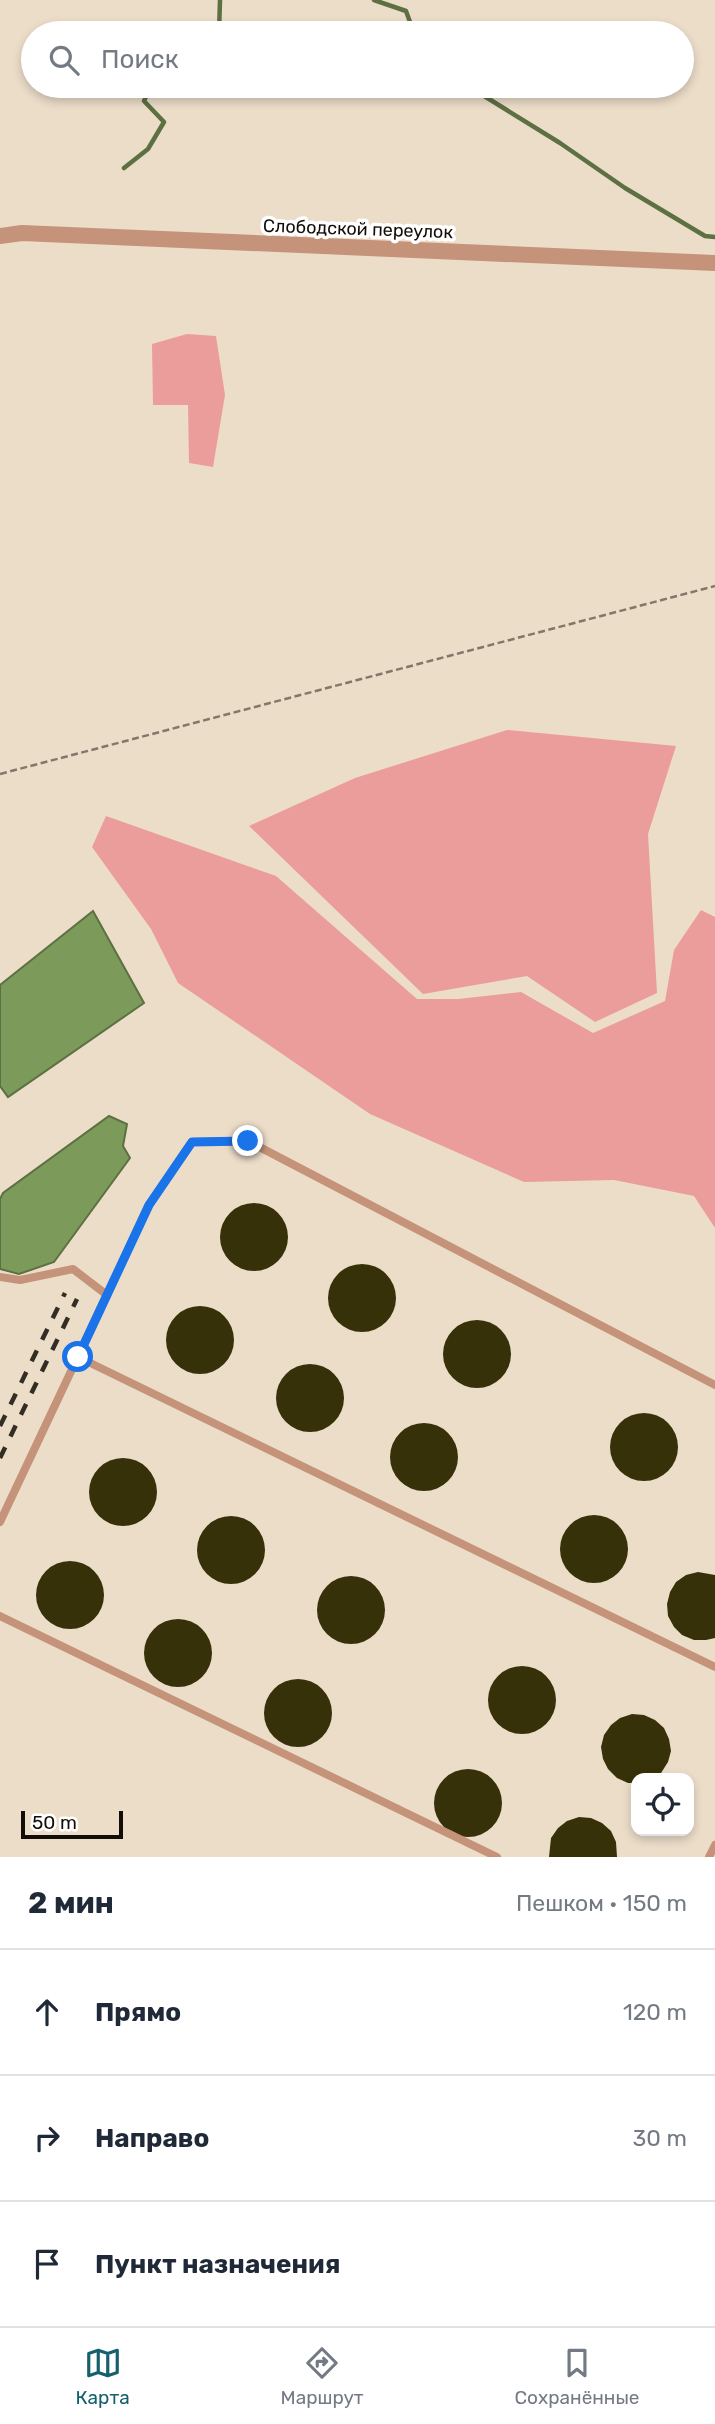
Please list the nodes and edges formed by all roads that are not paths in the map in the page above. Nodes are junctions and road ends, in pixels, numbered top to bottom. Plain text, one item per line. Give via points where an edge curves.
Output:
1 (0, 236) edge
2 (715, 263) edge
3 (0, 1277) edge
4 (107, 1295) junction
5 (78, 1357) junction
6 (715, 1385) edge
7 (0, 1522) edge
8 (0, 1616) edge
9 (715, 1667) edge
10 (715, 1845) edge
11 (497, 1857) edge
12 (709, 1857) edge

1 - 2 street, Слободской переулок
3 - 4 lane via 20,1280 73,1269
4 - 5 lane
4 - 6 lane via 149,1205 192,1142 248,1141
5 - 7 lane
5 - 9 lane
8 - 11 lane
10 - 12 lane

